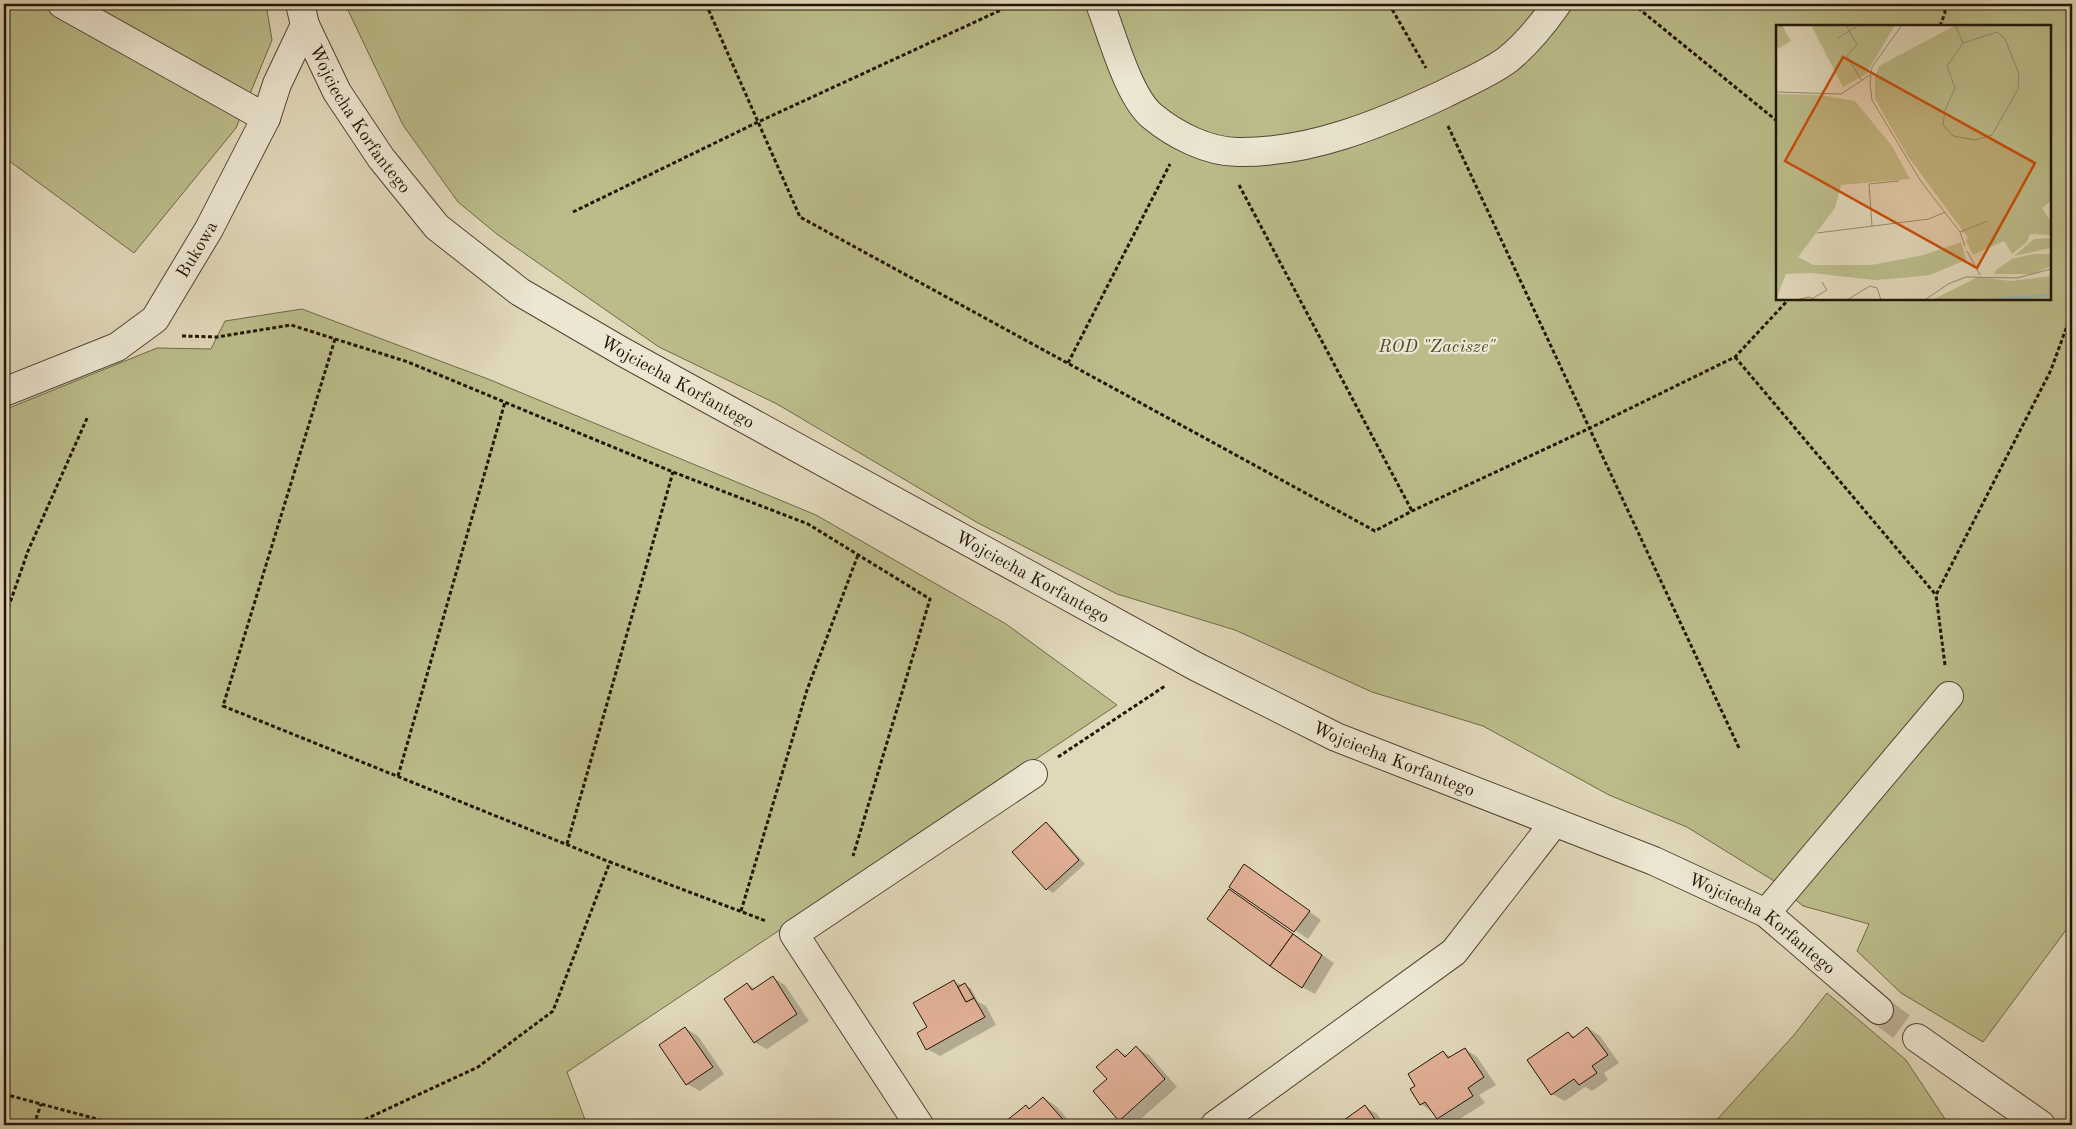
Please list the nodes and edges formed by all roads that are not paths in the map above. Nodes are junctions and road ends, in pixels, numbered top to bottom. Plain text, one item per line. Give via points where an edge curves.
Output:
1 (62, 4) edge
2 (1100, 4) edge
3 (1557, 4) edge
4 (302, 14) edge
5 (266, 118) junction
6 (4, 392) edge
7 (1949, 696) road end
8 (1033, 774) road end
9 (1554, 823) junction
10 (1766, 913) junction
11 (1879, 1010) tunnel mouth
12 (1917, 1038) tunnel mouth
13 (919, 1125) edge
14 (1215, 1125) edge
15 (2041, 1125) edge

1 - 5 street
2 - 3 street via 1132,89 1152,116 1184,137 1209,148 1237,152 1322,141 1356,131 1438,97 1507,60 1539,30
4 - 5 street, Bukowa
4 - 9 street, Wojciecha Korfantego via 337,92 387,166 437,227 520,292 623,352 1195,666 1336,737
5 - 6 street, Bukowa via 209,229 154,319 117,347
7 - 10 street
8 - 13 street via 794,934
9 - 10 street, Wojciecha Korfantego via 1654,861
9 - 14 street via 1454,952
10 - 11 street, Wojciecha Korfantego
12 - 15 street

